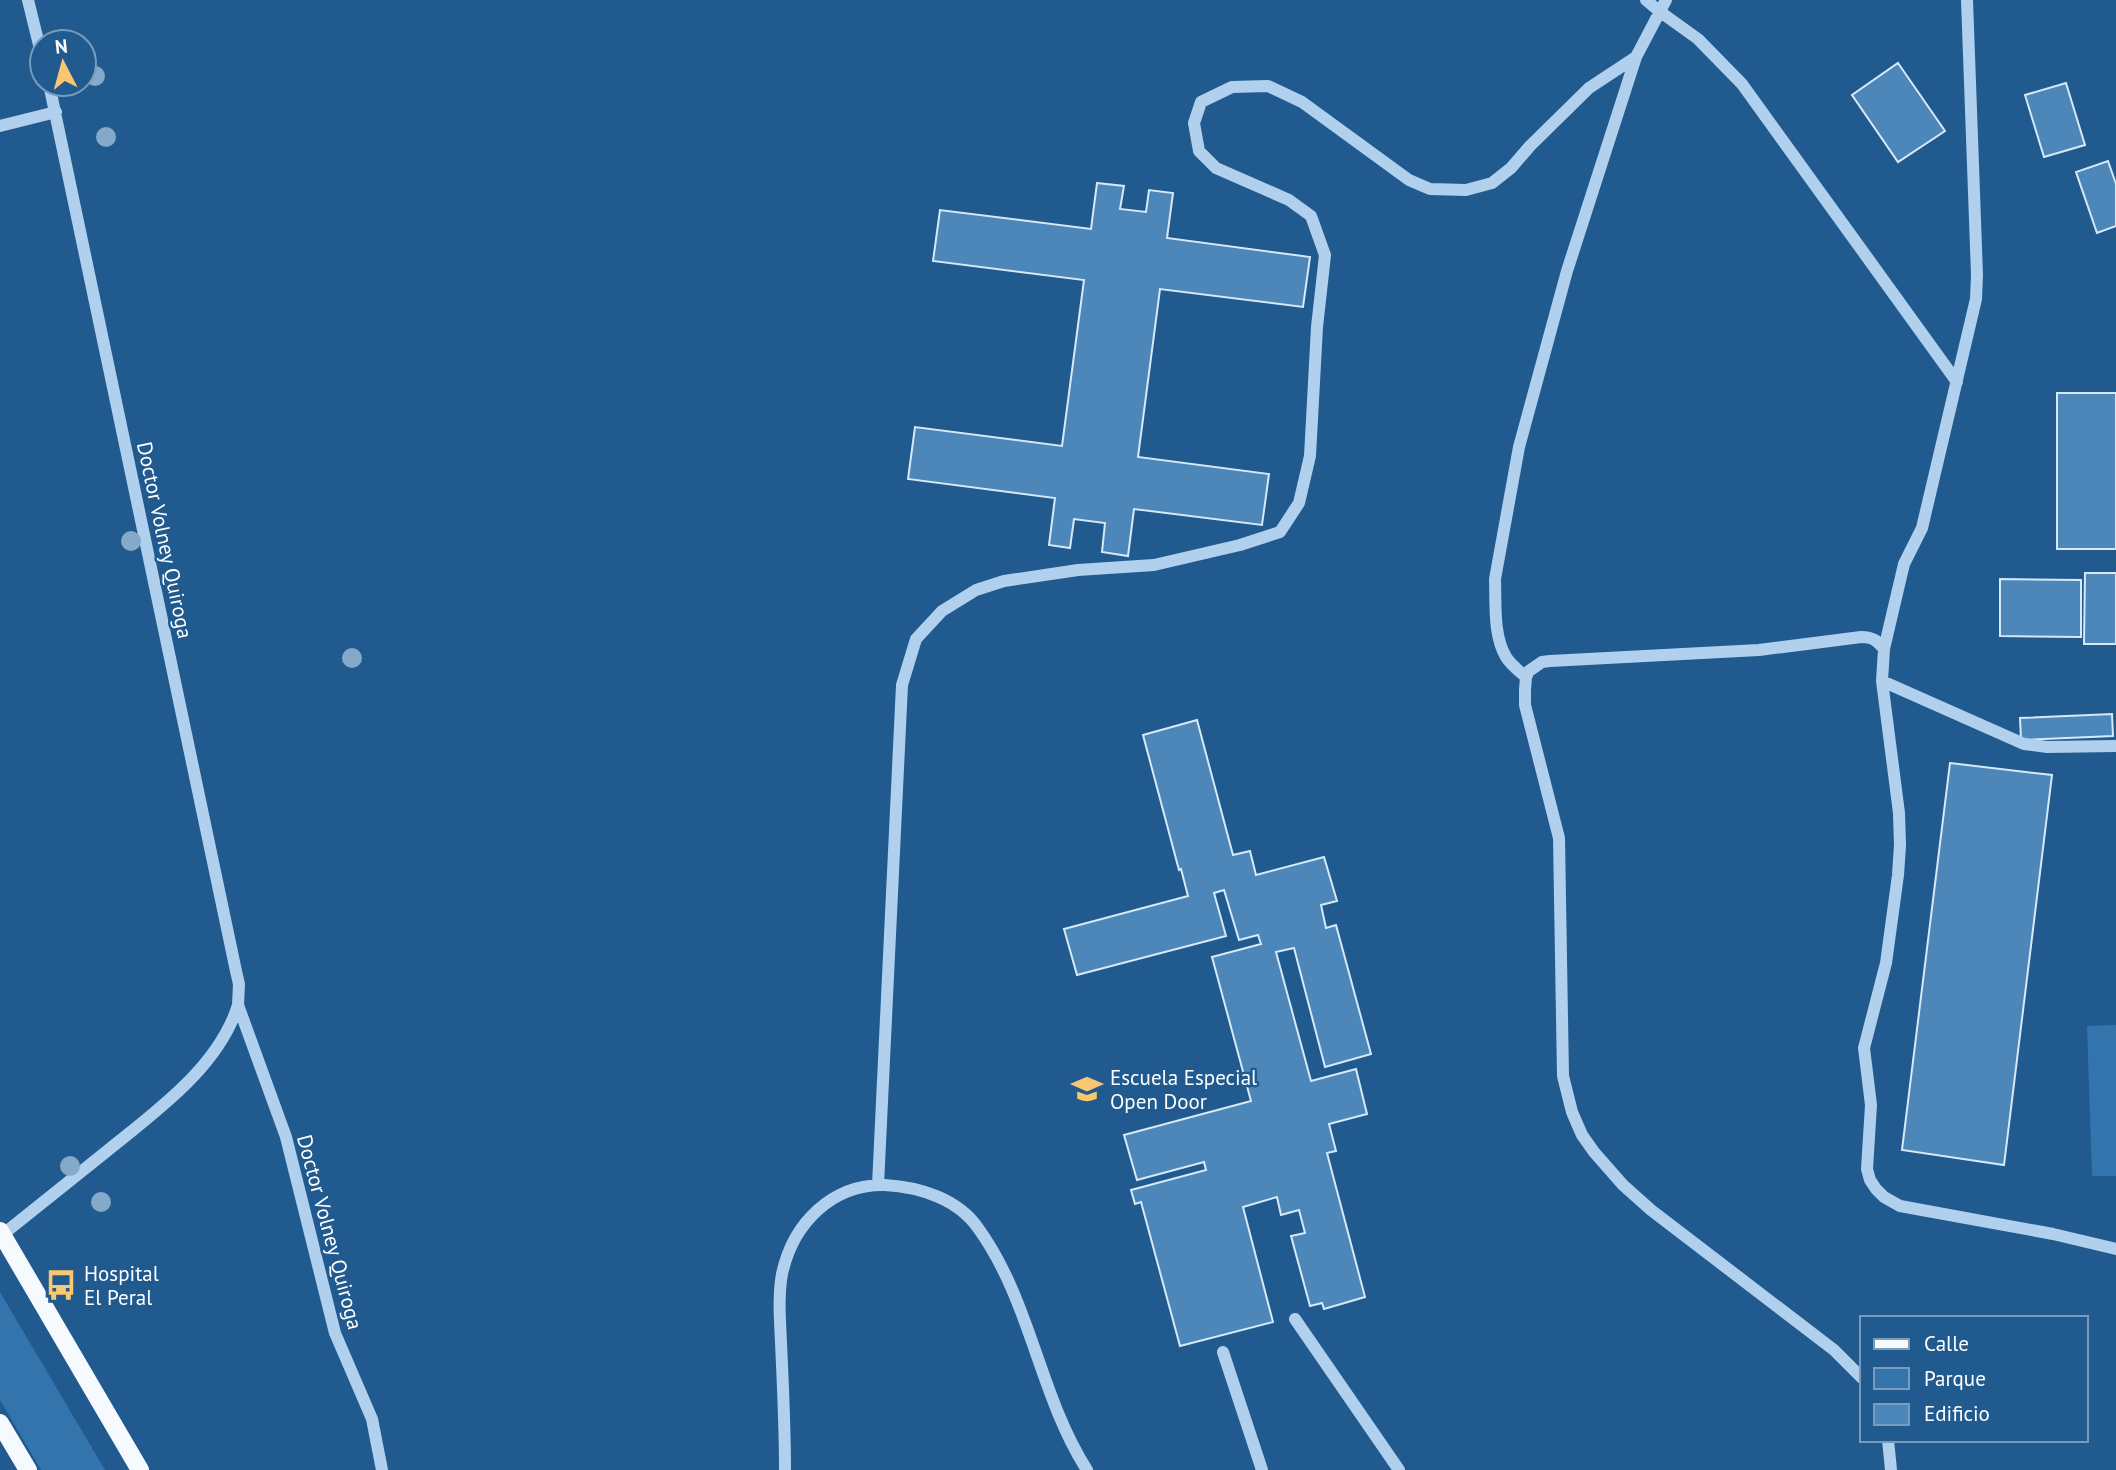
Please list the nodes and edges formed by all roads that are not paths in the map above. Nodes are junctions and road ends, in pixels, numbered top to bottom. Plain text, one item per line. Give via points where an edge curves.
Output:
1 (28, 0) edge
2 (1646, 0) edge
3 (1966, 0) edge
4 (1662, 6) edge
5 (35, 28) edge
6 (1636, 57) junction
7 (52, 98) edge
8 (56, 112) junction
9 (0, 126) edge
10 (1957, 382) junction
11 (1884, 649) junction
12 (1526, 677) junction
13 (1882, 681) junction
14 (2116, 746) edge
15 (238, 1005) junction
16 (878, 1185) junction
17 (1, 1233) edge
18 (2116, 1250) edge
19 (1295, 1319) dead end
20 (1223, 1352) dead end
21 (1860, 1376) edge
22 (0, 1423) edge
23 (1888, 1442) edge
24 (28, 1470) edge
25 (140, 1470) edge
26 (382, 1470) edge
27 (785, 1470) edge
28 (1087, 1470) edge
29 (1262, 1470) edge
30 (1399, 1470) edge
31 (1891, 1470) edge

1 - 5 street
2 - 4 street
3 - 10 street via 1977,275
4 - 6 street
4 - 10 street via 1742,85
6 - 12 street via 1567,271 1523,434 1495,579 1501,642 1506,657
6 - 16 street via 1589,88 1492,183 1466,190 1430,189 1409,180 1302,102 1268,86 1232,87 1201,102 1194,122 1199,151 1216,168 1289,200 1311,216 1325,255 1310,456 1299,503 1279,533 1240,545 1154,565 1078,570 976,590 942,611 916,639 902,685
7 - 8 street, Doctor Volney Quiroga
8 - 9 street
8 - 15 street, Doctor Volney Quiroga via 239,984
10 - 11 street via 1922,528 1904,564
11 - 12 street via 1874,638 1861,637 1759,650 1550,661 1534,666
11 - 13 street
12 - 21 street via 1525,705 1559,838 1563,1076 1582,1135 1643,1203 1833,1350
13 - 14 street via 2024,744
13 - 18 street via 1900,845 1886,963 1864,1048 1871,1105 1870,1180 1884,1197 1900,1206
15 - 17 street via 201,1069 172,1098
15 - 26 street, Doctor Volney Quiroga via 286,1137 335,1333 372,1419
16 - 27 street via 853,1188 817,1209 786,1260 779,1294
16 - 28 street via 936,1196 976,1225 1017,1301 1068,1439
17 - 25 main road
19 - 30 street
20 - 29 street
22 - 24 main road
23 - 31 street

